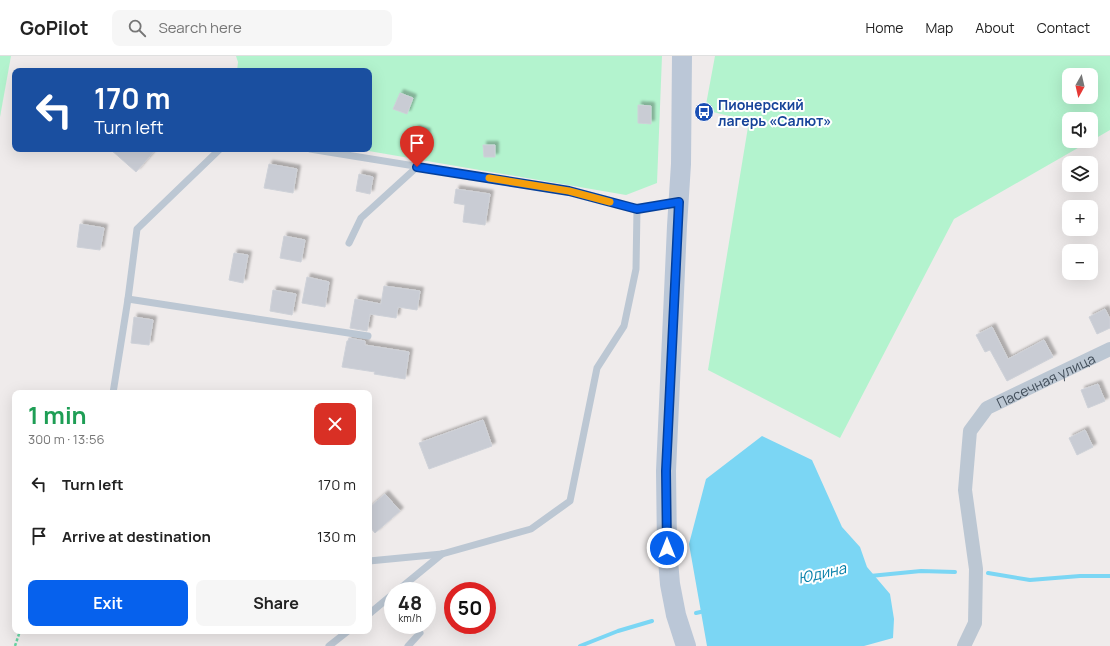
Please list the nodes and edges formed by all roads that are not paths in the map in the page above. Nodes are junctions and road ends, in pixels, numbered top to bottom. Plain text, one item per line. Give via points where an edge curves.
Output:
1 (682, 56) edge
2 (217, 152) edge
3 (328, 152) edge
4 (417, 167) junction
5 (679, 202) junction
6 (637, 209) junction
7 (349, 243) dead end
8 (128, 300) junction
9 (368, 336) dead end
10 (1110, 349) edge
11 (113, 390) edge
12 (442, 554) junction
13 (372, 562) edge
14 (408, 582) edge
15 (384, 602) edge
16 (372, 612) edge
17 (344, 634) edge
18 (419, 634) edge
19 (329, 646) edge
20 (408, 646) edge
21 (686, 646) edge
22 (964, 646) edge

1 - 5 main road
2 - 8 lane via 137,229
3 - 4 lane
4 - 6 lane via 569,191
4 - 7 lane via 361,218
5 - 6 lane
5 - 21 main road via 666,471 667,548 676,615
6 - 12 lane via 636,269 624,326 597,368 570,502 531,529
8 - 9 lane
8 - 11 lane
10 - 22 street, Пасечная улица via 987,408 970,431 965,490 976,569 975,623
12 - 13 lane
12 - 14 lane
15 - 16 lane
17 - 19 lane
18 - 20 lane

